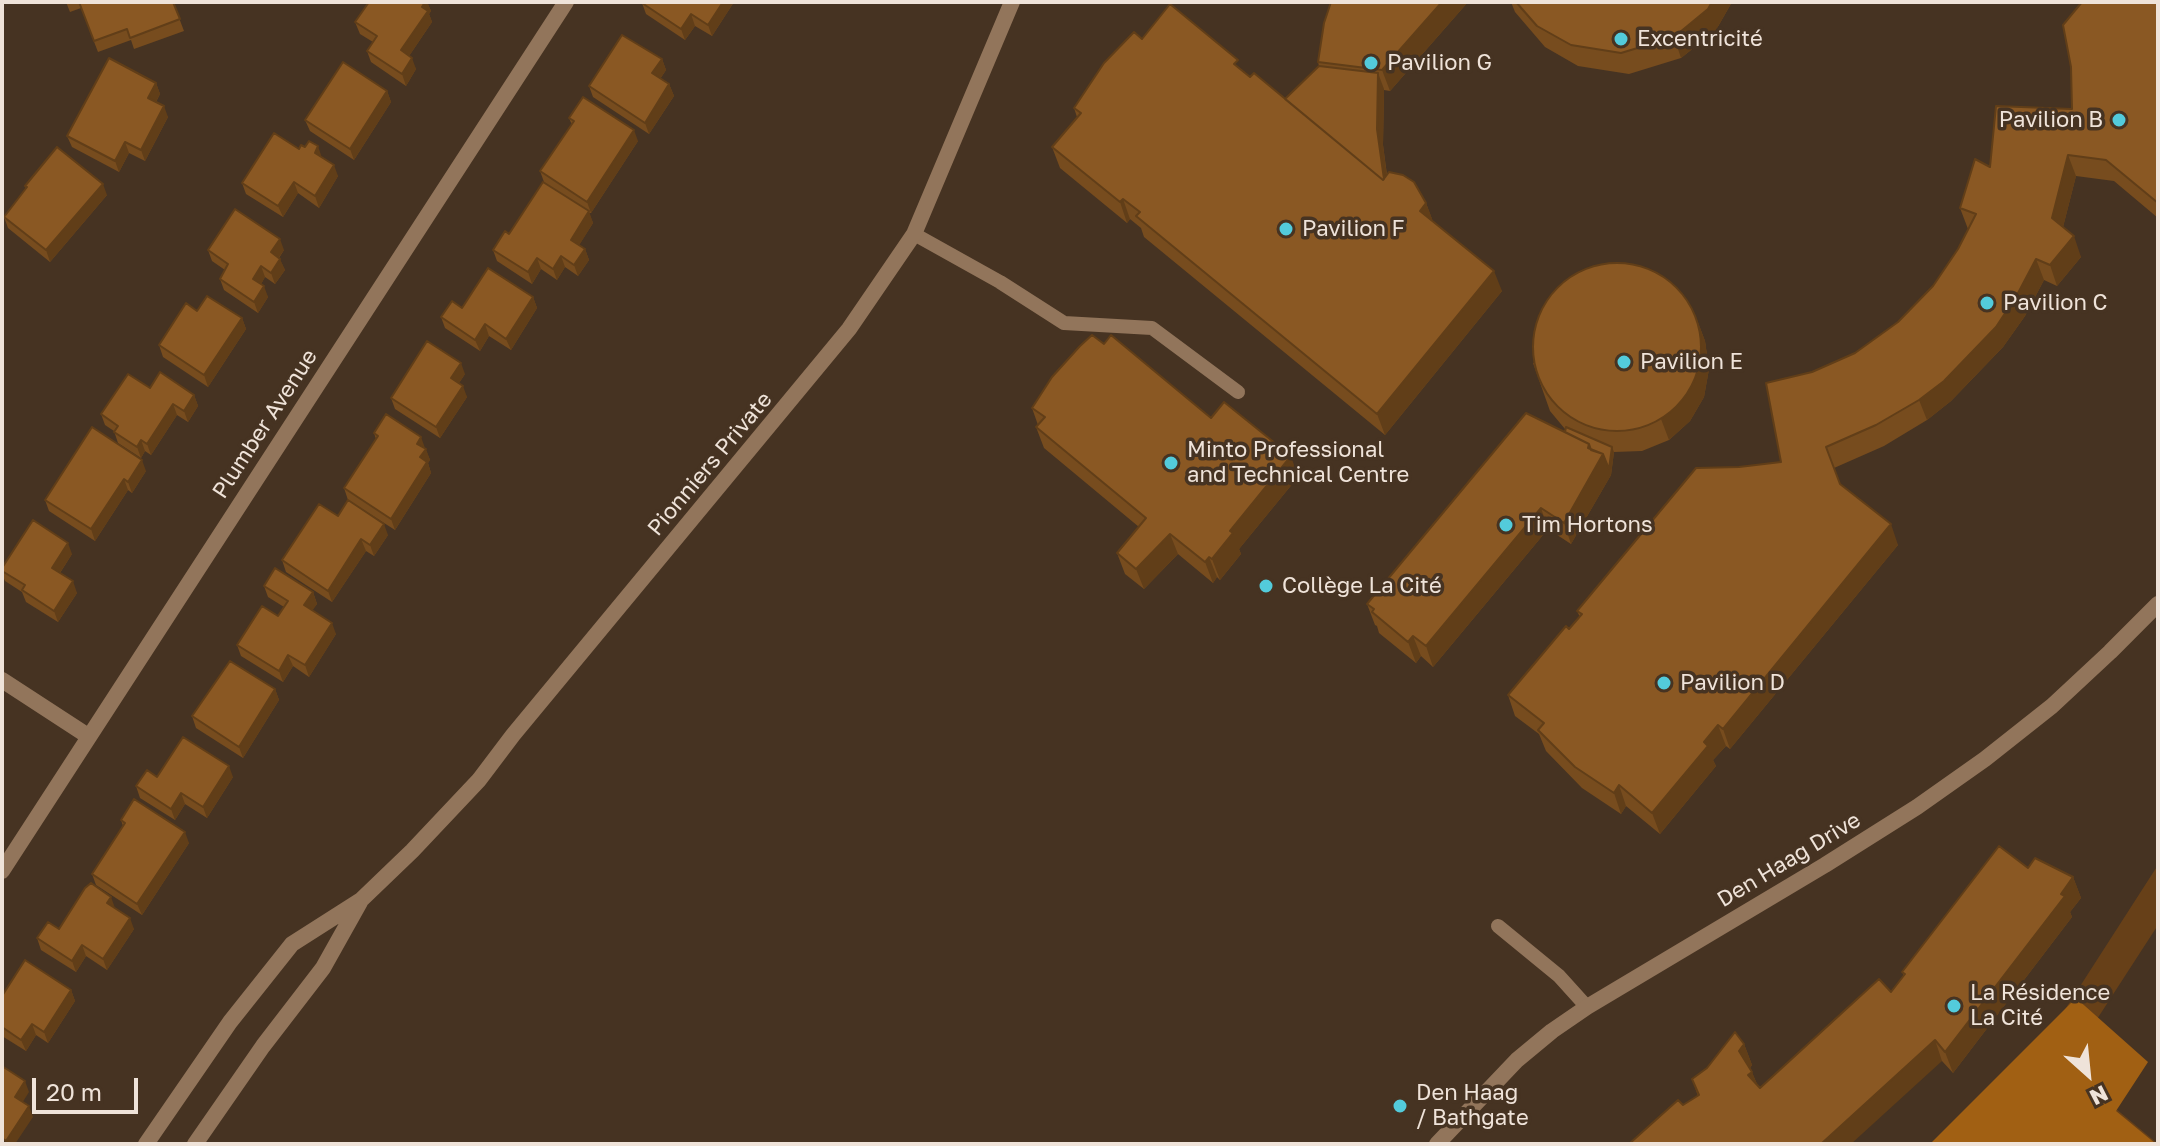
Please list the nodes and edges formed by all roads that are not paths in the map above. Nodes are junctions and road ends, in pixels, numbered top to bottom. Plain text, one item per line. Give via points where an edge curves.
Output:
1 (566, 2) edge
2 (1012, 2) edge
3 (914, 234) junction
4 (1238, 392) dead end
5 (2158, 604) edge
6 (2, 680) edge
7 (88, 736) junction
8 (2, 871) edge
9 (361, 900) junction
10 (1498, 926) dead end
11 (1587, 1007) junction
12 (146, 1144) edge
13 (195, 1144) edge
14 (1437, 1144) edge

1 - 7 street, Plumber Avenue
2 - 3 street, Pionniers Private
3 - 4 lane via 1064,323 1152,328
3 - 9 street, Pionniers Private via 849,329 479,780
5 - 11 street, Den Haag Drive via 2052,706 1917,807
6 - 7 street
7 - 8 street, Plumber Avenue
9 - 12 street, Pionniers Private via 292,944 230,1022
9 - 13 street, Pionniers Private via 323,968
10 - 11 lane via 1559,976
11 - 14 street, Den Haag Drive via 1517,1060

